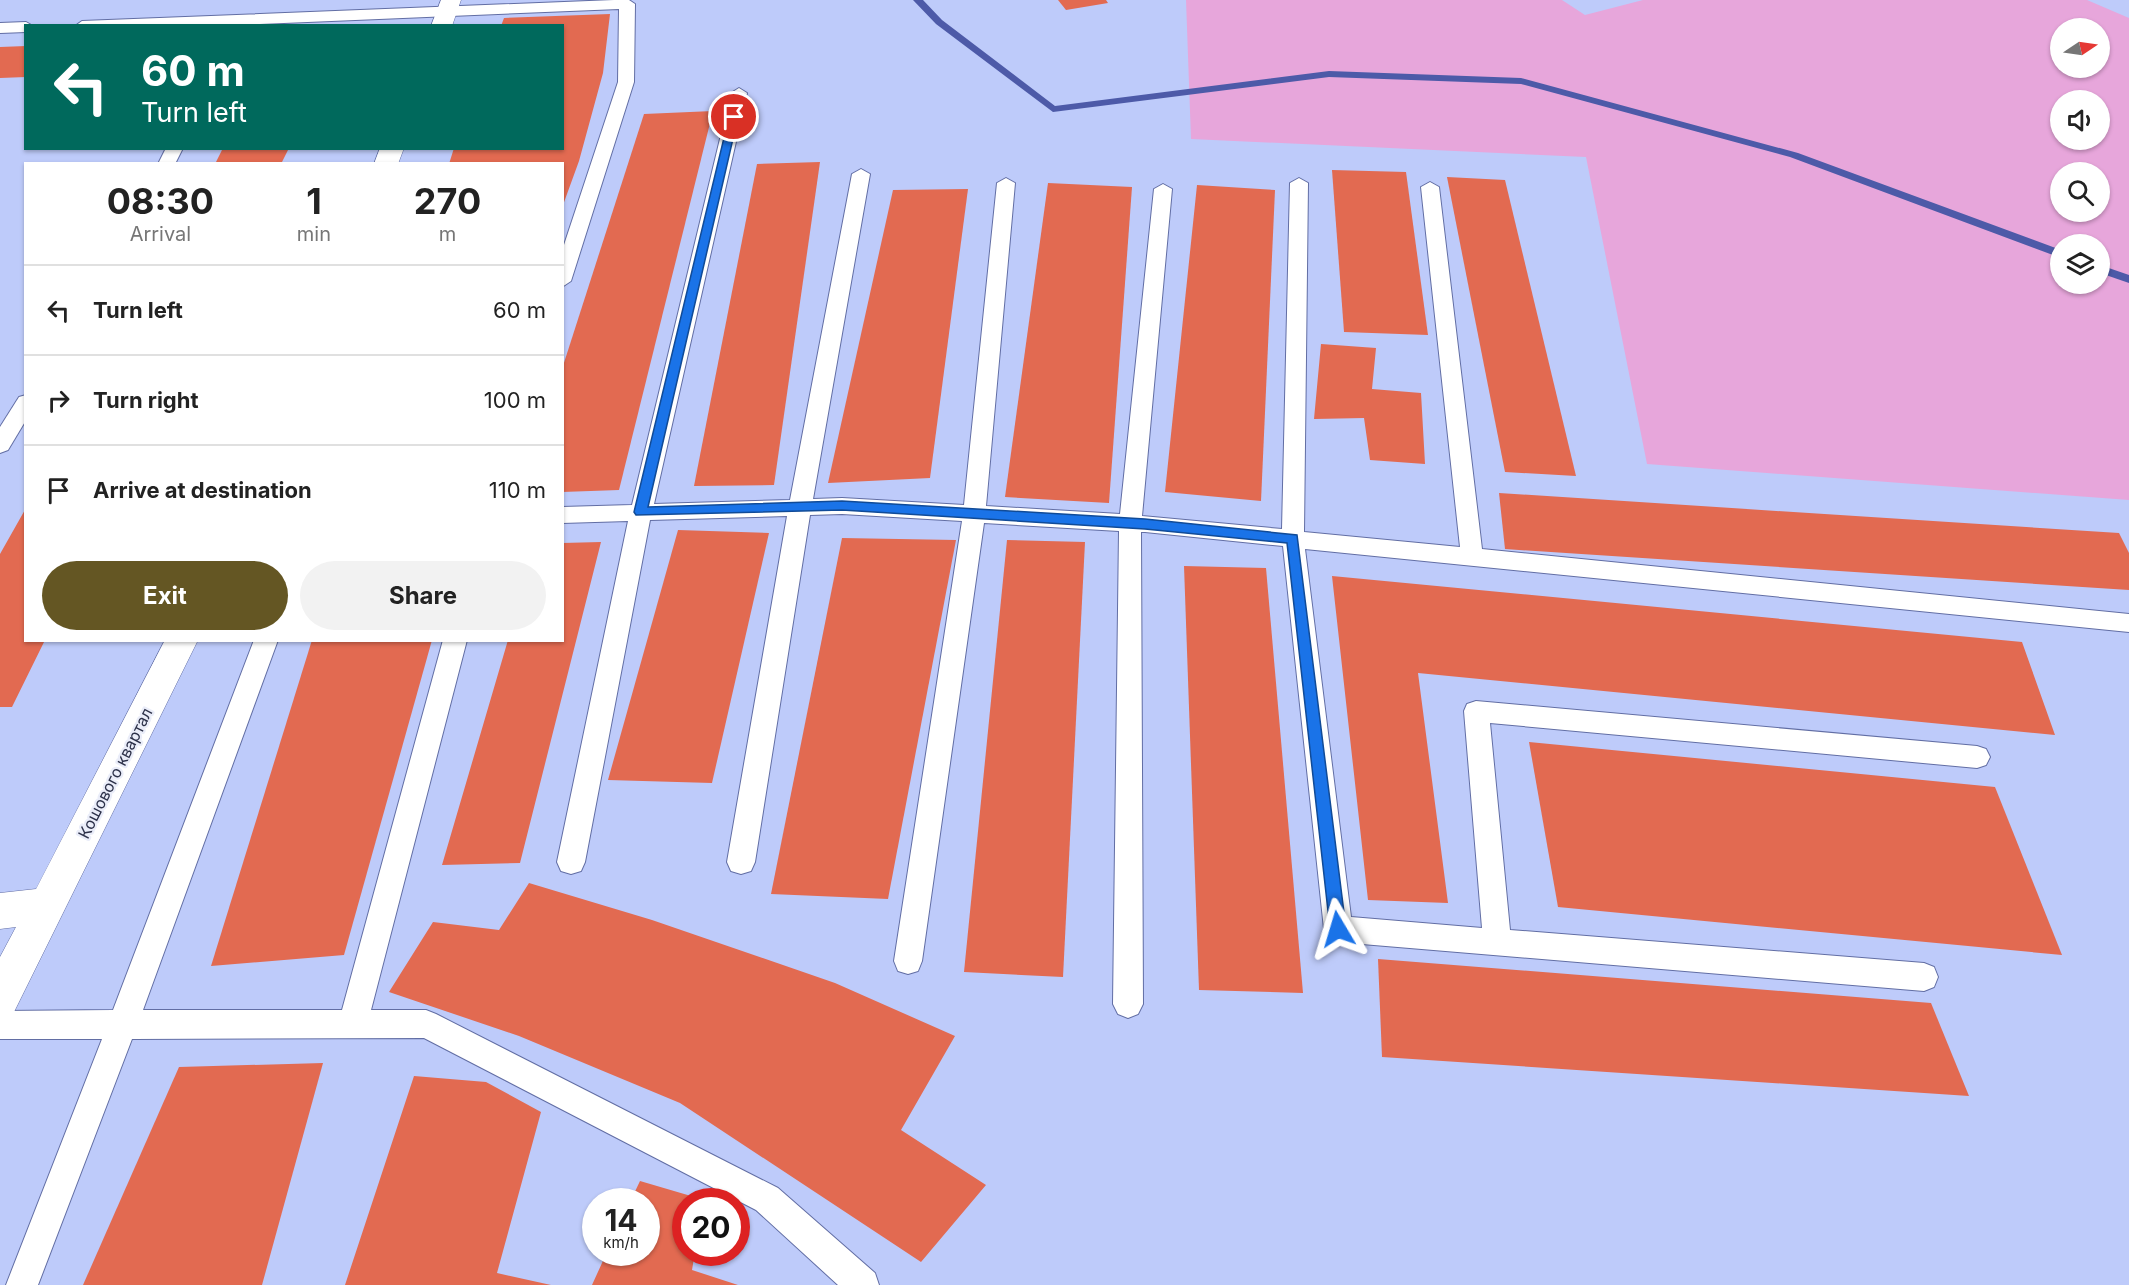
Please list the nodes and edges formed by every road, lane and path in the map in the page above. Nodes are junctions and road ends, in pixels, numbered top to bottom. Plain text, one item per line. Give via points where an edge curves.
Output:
1 (280, 0) edge
2 (446, 13) edge
3 (270, 20) junction
4 (247, 23) edge
5 (192, 24) edge
6 (24, 27) edge
7 (0, 28) edge
8 (739, 93) dead end
9 (861, 174) dead end
10 (1006, 183) dead end
11 (1299, 183) dead end
12 (1430, 187) dead end
13 (1163, 189) dead end
14 (564, 275) edge
15 (24, 405) edge
16 (0, 445) edge
17 (800, 507) junction
18 (641, 512) junction
19 (974, 514) junction
20 (564, 515) edge
21 (1130, 523) junction
22 (1293, 539) junction
23 (1472, 557) junction
24 (2129, 623) edge
25 (181, 642) edge
26 (265, 642) edge
27 (454, 642) edge
28 (1977, 758) dead end
29 (571, 862) dead end
30 (741, 862) dead end
31 (48, 905) junction
32 (0, 911) edge
33 (1497, 942) junction
34 (908, 961) dead end
35 (1924, 977) dead end
36 (0, 998) edge
37 (1128, 1004) dead end
38 (123, 1024) junction
39 (353, 1024) junction
40 (0, 1025) edge
41 (22, 1285) edge
42 (863, 1285) edge

1 - 3 lane
2 - 3 lane
2 - 14 lane via 627,4 626,82
3 - 4 lane
4 - 5 lane
6 - 7 lane
8 - 18 lane
9 - 17 lane
10 - 19 lane
11 - 22 lane
12 - 23 lane
13 - 21 lane
15 - 16 lane
17 - 18 lane
17 - 19 lane
17 - 30 lane
18 - 20 lane
18 - 29 lane
19 - 21 lane
19 - 34 lane
21 - 22 lane
21 - 37 lane
22 - 23 lane
22 - 33 lane via 1338,929
23 - 24 lane
25 - 31 street, Кошового квартал
26 - 38 lane
27 - 39 lane
28 - 33 lane via 1476,711
31 - 32 street
31 - 36 street, Кошового квартал
33 - 35 lane
38 - 39 lane
38 - 40 lane
38 - 41 lane
39 - 42 lane via 426,1024 767,1199

